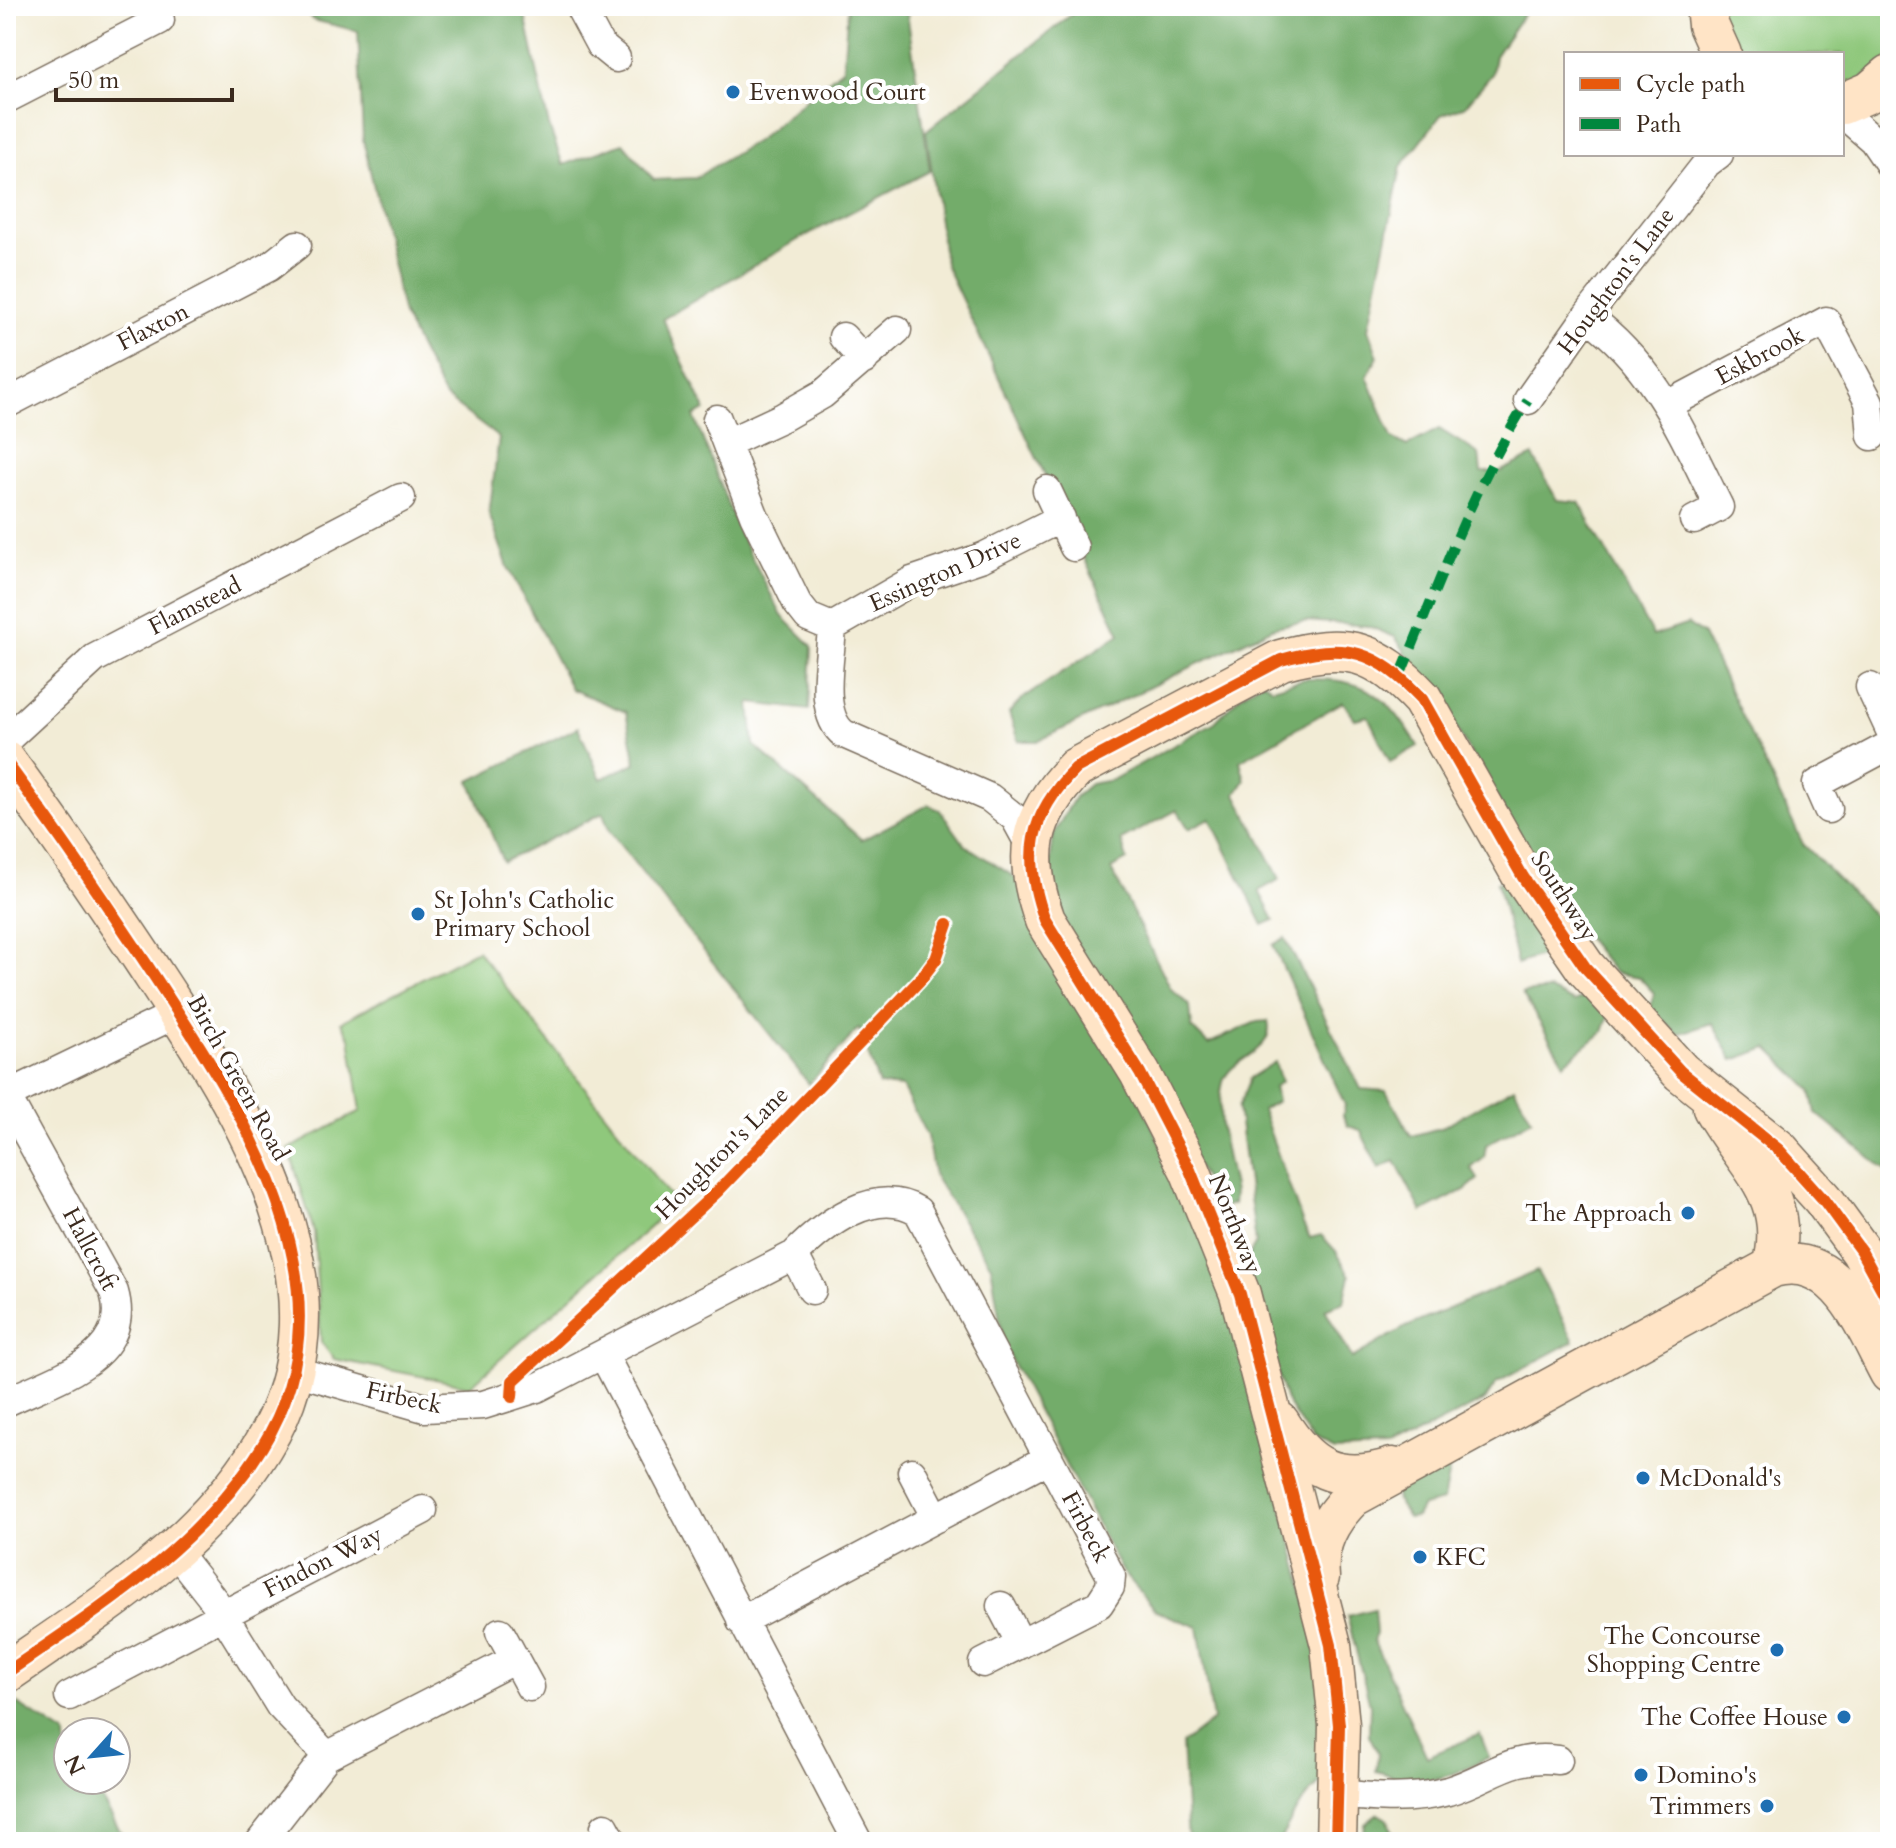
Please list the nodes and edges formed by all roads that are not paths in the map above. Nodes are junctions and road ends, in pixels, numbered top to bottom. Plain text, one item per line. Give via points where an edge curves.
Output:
1 (153, 6) edge
2 (579, 6) edge
3 (616, 58) dead end
4 (1890, 75) edge
5 (6, 99) edge
6 (1844, 103) edge
7 (1844, 115) edge
8 (1711, 157) edge
9 (1890, 165) edge
10 (297, 245) dead end
11 (1587, 316) junction
12 (897, 330) dead end
13 (843, 337) dead end
14 (864, 360) junction
15 (1528, 400) dead end
16 (6, 404) edge
17 (1668, 405) junction
18 (1872, 436) dead end
19 (1047, 490) dead end
20 (401, 498) dead end
21 (1061, 518) junction
22 (1694, 520) dead end
23 (1074, 547) dead end
24 (832, 627) junction
25 (1870, 687) dead end
26 (1168, 720) joint
27 (1890, 730) edge
28 (6, 740) edge
29 (1890, 745) edge
30 (6, 762) edge
31 (1057, 787) junction
32 (990, 798) junction
33 (1828, 809) dead end
34 (1032, 849) junction
35 (178, 1013) junction
36 (1702, 1091) junction
37 (6, 1096) edge
38 (794, 1255) junction
39 (1773, 1267) junction
40 (812, 1290) dead end
41 (1890, 1304) edge
42 (603, 1354) junction
43 (292, 1370) junction
44 (1890, 1373) edge
45 (6, 1402) edge
46 (1272, 1410) junction
47 (1049, 1458) junction
48 (1411, 1463) junction
49 (912, 1472) dead end
50 (423, 1510) dead end
51 (936, 1518) junction
52 (175, 1551) junction
53 (1321, 1602) junction
54 (1001, 1606) dead end
55 (223, 1613) junction
56 (741, 1621) junction
57 (500, 1632) dead end
58 (1021, 1644) junction
59 (515, 1659) junction
60 (983, 1663) dead end
61 (6, 1673) edge
62 (530, 1687) dead end
63 (69, 1696) dead end
64 (327, 1756) junction
65 (1558, 1760) dead end
66 (1338, 1794) junction
67 (260, 1842) edge
68 (858, 1842) edge
69 (1336, 1842) edge

1 - 5 street via 160,20
2 - 3 street via 600,45
4 - 6 street via 1870,92
7 - 9 street via 1873,140
8 - 11 street, Houghton's Lane
10 - 16 street, Flaxton via 269,267
11 - 15 street, Houghton's Lane
11 - 17 street via 1631,352
12 - 14 street
13 - 14 street
14 - 24 street via 804,406 722,431 762,536 797,603 808,617
17 - 18 street, Eskbrook via 1826,321 1869,402
17 - 22 street via 1719,507
19 - 21 street
20 - 28 street, Flamstead via 95,658
21 - 23 street
21 - 24 street, Essington Drive via 983,557 912,581
24 - 32 street via 829,705 839,730
25 - 27 street
26 - 31 street, Northway via 1076,768
26 - 36 street, Southway via 1292,657 1344,650 1374,657 1422,699 1523,877 1585,967
29 - 33 street via 1817,784
30 - 35 street, Birch Green Road
31 - 32 street via 1020,798
31 - 34 street, Northway via 1035,829
32 - 34 street via 1015,818
34 - 46 street, Northway via 1036,896 1045,920 1140,1073 1190,1170 1240,1294
35 - 37 street, Hallcroft
35 - 43 street, Birch Green Road via 250,1135 282,1214 299,1308
36 - 39 street via 1769,1191 1780,1232
36 - 41 street, Southway via 1779,1150 1814,1189 1861,1251
37 - 45 street, Hallcroft via 114,1292 119,1317 103,1350
38 - 40 street
38 - 42 street, Firbeck
38 - 47 street, Firbeck via 815,1234 868,1205 893,1200 918,1211
39 - 44 street via 1805,1266 1840,1286
39 - 48 street, Northway
42 - 43 street, Firbeck via 512,1397 451,1409 425,1408
42 - 56 street
43 - 52 street, Birch Green Road via 263,1447
46 - 48 street via 1302,1453 1333,1473 1370,1475
46 - 53 street, Northway
47 - 51 street
47 - 58 street, Firbeck via 1111,1576 1110,1587 1099,1604
48 - 53 street, Northway via 1352,1497 1328,1525 1318,1562
49 - 51 street
50 - 55 street, Findon Way
51 - 56 street
52 - 55 street
52 - 61 street, Birch Green Road
53 - 66 street, Northway via 1336,1683
54 - 58 street
55 - 63 street, Findon Way
55 - 64 street via 280,1706
56 - 68 street
57 - 59 street
58 - 60 street, Firbeck
59 - 62 street
59 - 64 street
64 - 67 street
65 - 66 street via 1521,1759 1427,1796
66 - 69 street, Northway

